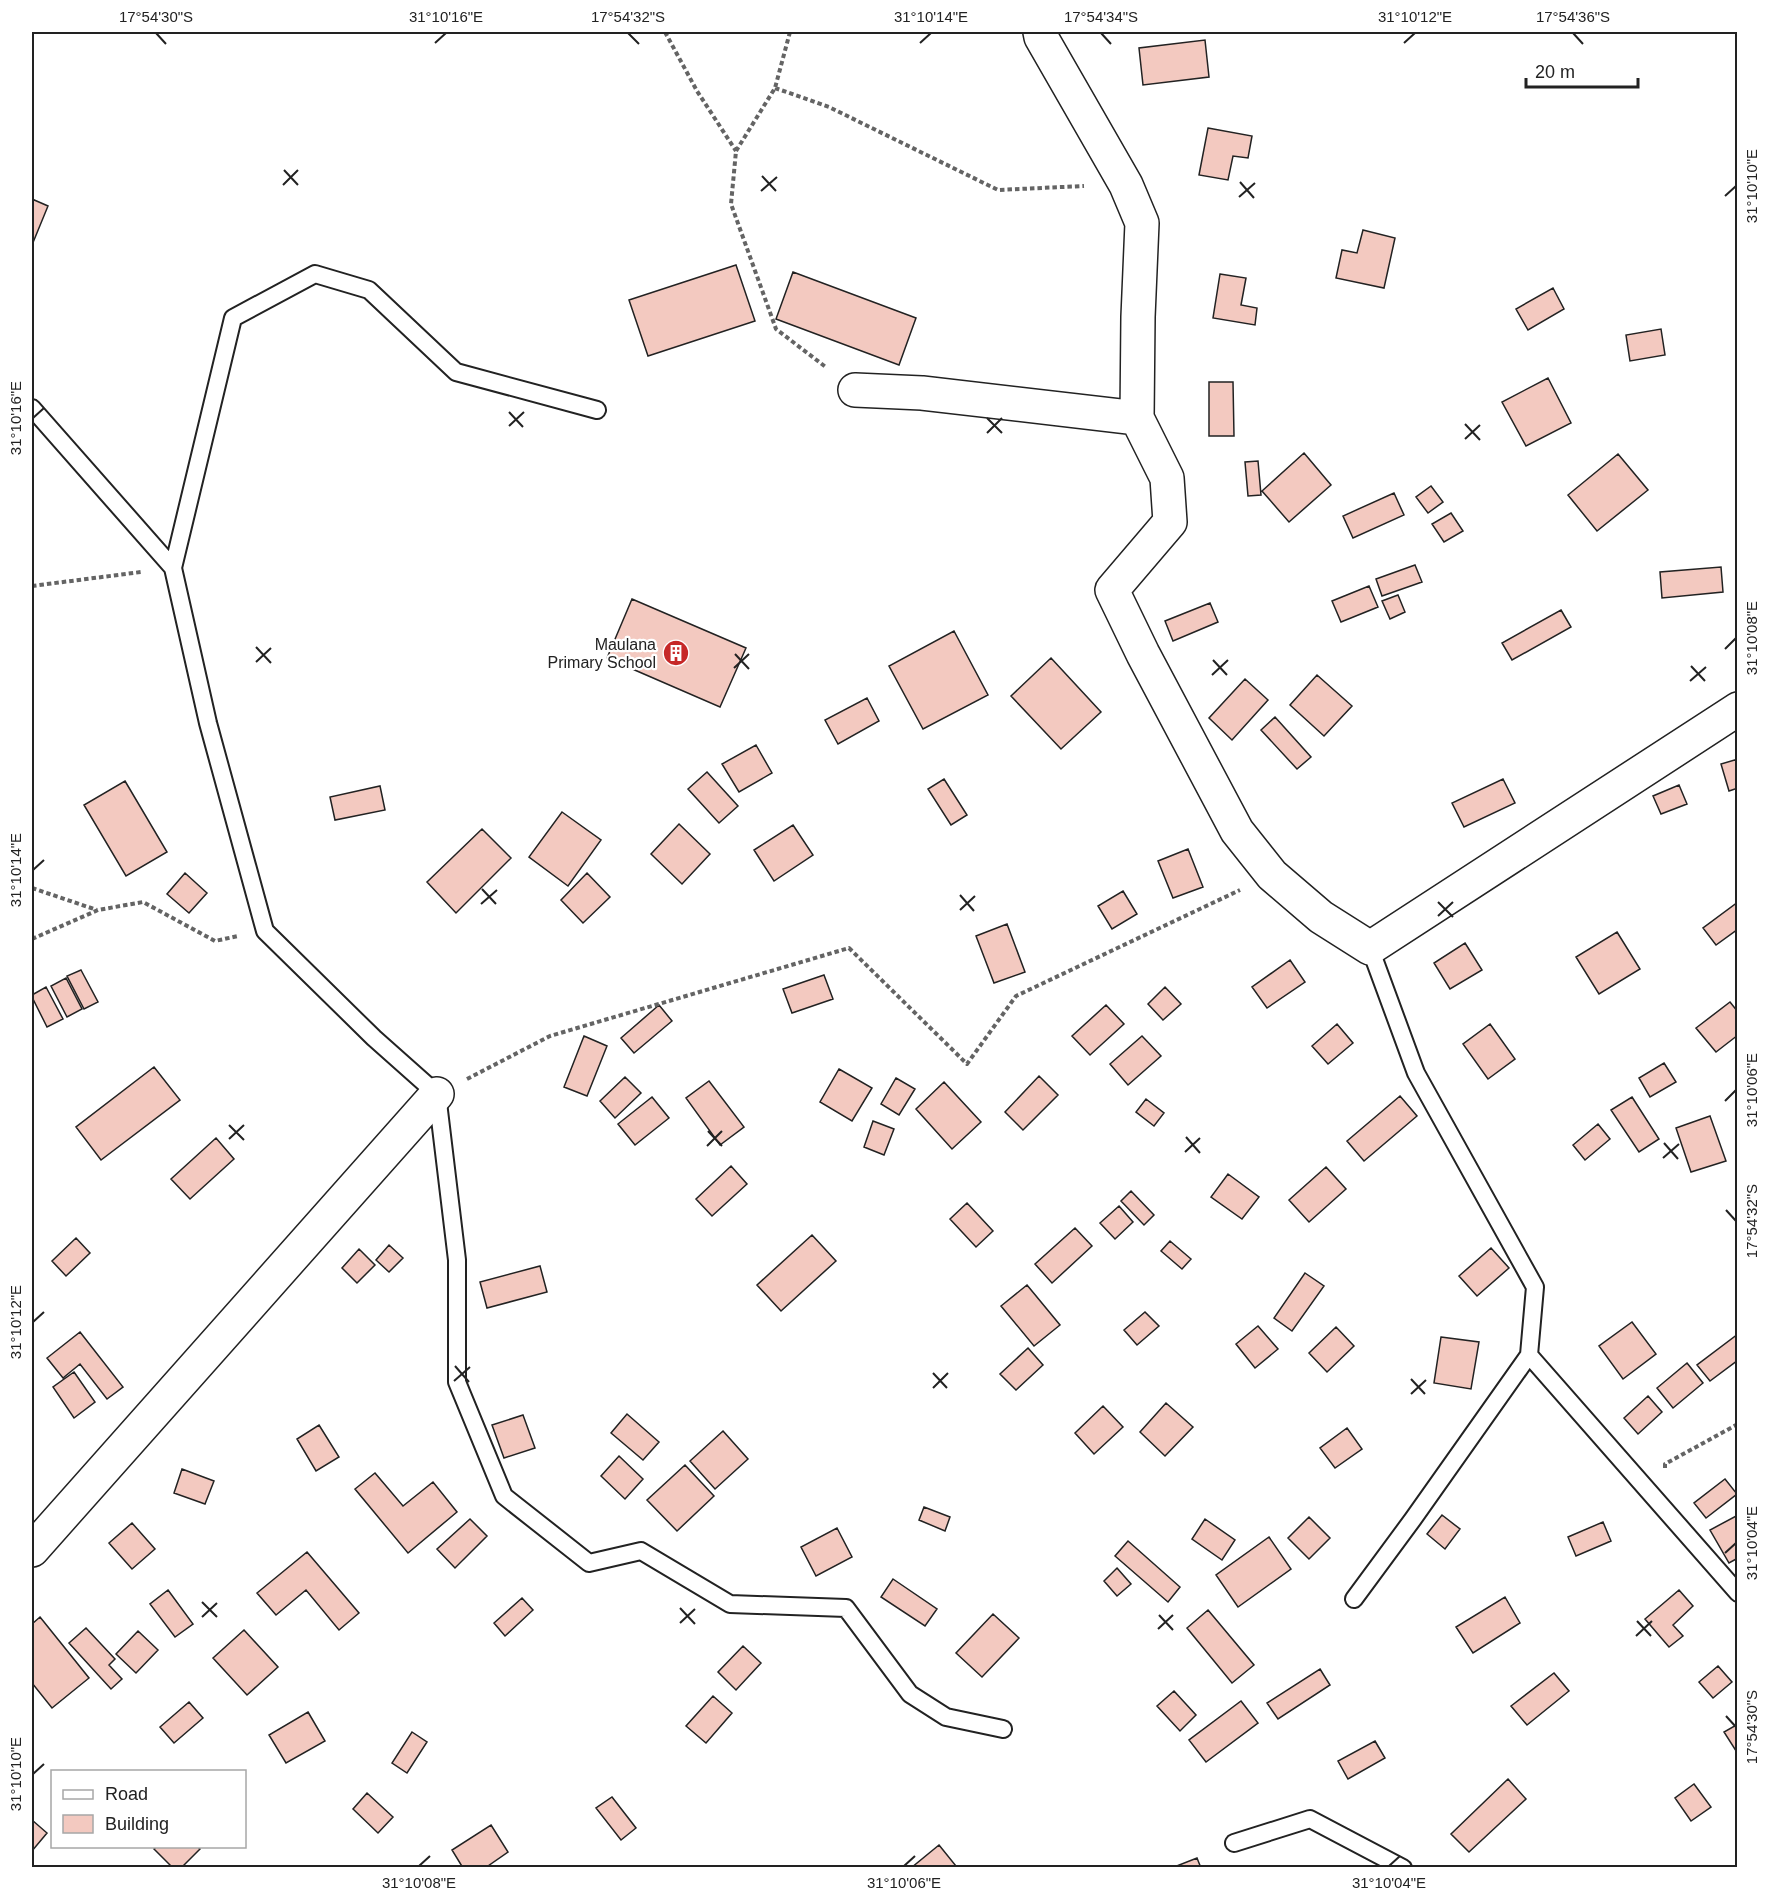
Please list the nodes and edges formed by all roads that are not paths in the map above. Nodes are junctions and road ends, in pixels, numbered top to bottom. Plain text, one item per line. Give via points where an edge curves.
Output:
1 (1040, 32) edge
2 (855, 390) road end
3 (32, 408) edge
4 (597, 410) dead end
5 (1137, 418) junction
6 (173, 568) junction
7 (1737, 709) edge
8 (1370, 948) junction
9 (437, 1094) junction
10 (1529, 1355) junction
11 (32, 1550) edge
12 (1737, 1593) edge
13 (1354, 1599) dead end
14 (1003, 1729) dead end
15 (1234, 1843) dead end
16 (1403, 1868) edge

1 - 5 street via 1126,185 1142,223
2 - 5 street via 922,393
3 - 6 lane
4 - 6 lane via 456,372 369,290 315,274 233,318
5 - 8 street via 1167,478 1170,522 1112,590 1237,831 1272,875 1320,917
6 - 9 lane via 208,723 265,931
7 - 8 street
8 - 10 lane via 1416,1074 1535,1287
9 - 11 street
9 - 14 lane via 457,1260 457,1382 504,1496 589,1563 641,1551 730,1604 846,1608 910,1694 946,1718
10 - 12 lane
10 - 13 lane
15 - 16 lane via 1310,1819

